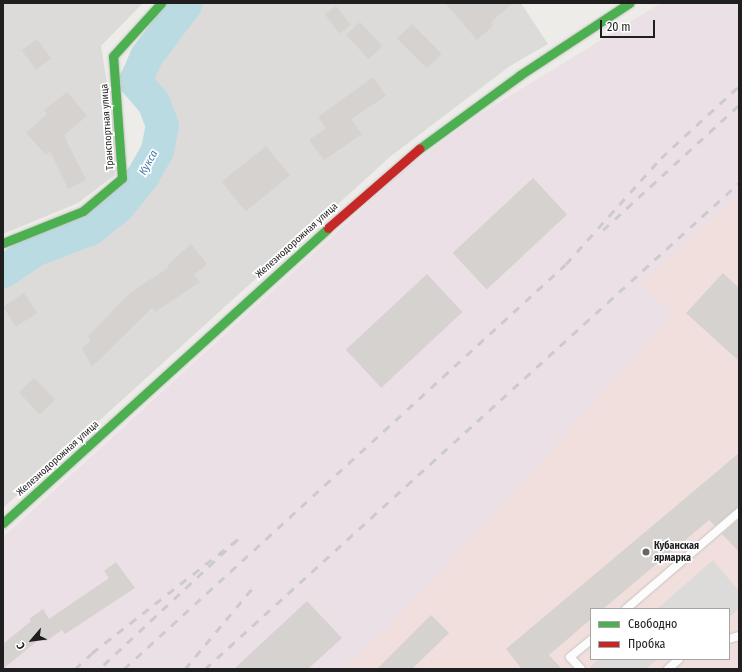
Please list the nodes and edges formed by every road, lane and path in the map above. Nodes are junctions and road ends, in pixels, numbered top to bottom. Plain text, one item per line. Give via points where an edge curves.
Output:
1 (161, 3) edge
2 (629, 3) edge
3 (3, 243) edge
4 (739, 512) edge
5 (3, 523) edge
6 (627, 608) edge
7 (590, 641) edge
8 (678, 660) edge
9 (581, 669) edge
10 (668, 669) edge

1 - 3 street, Транспортная улица via 113,56 122,178 83,211
2 - 5 street, Железнодорожная улица via 520,75 398,164
4 - 6 lane
7 - 9 lane via 570,658
8 - 10 lane

